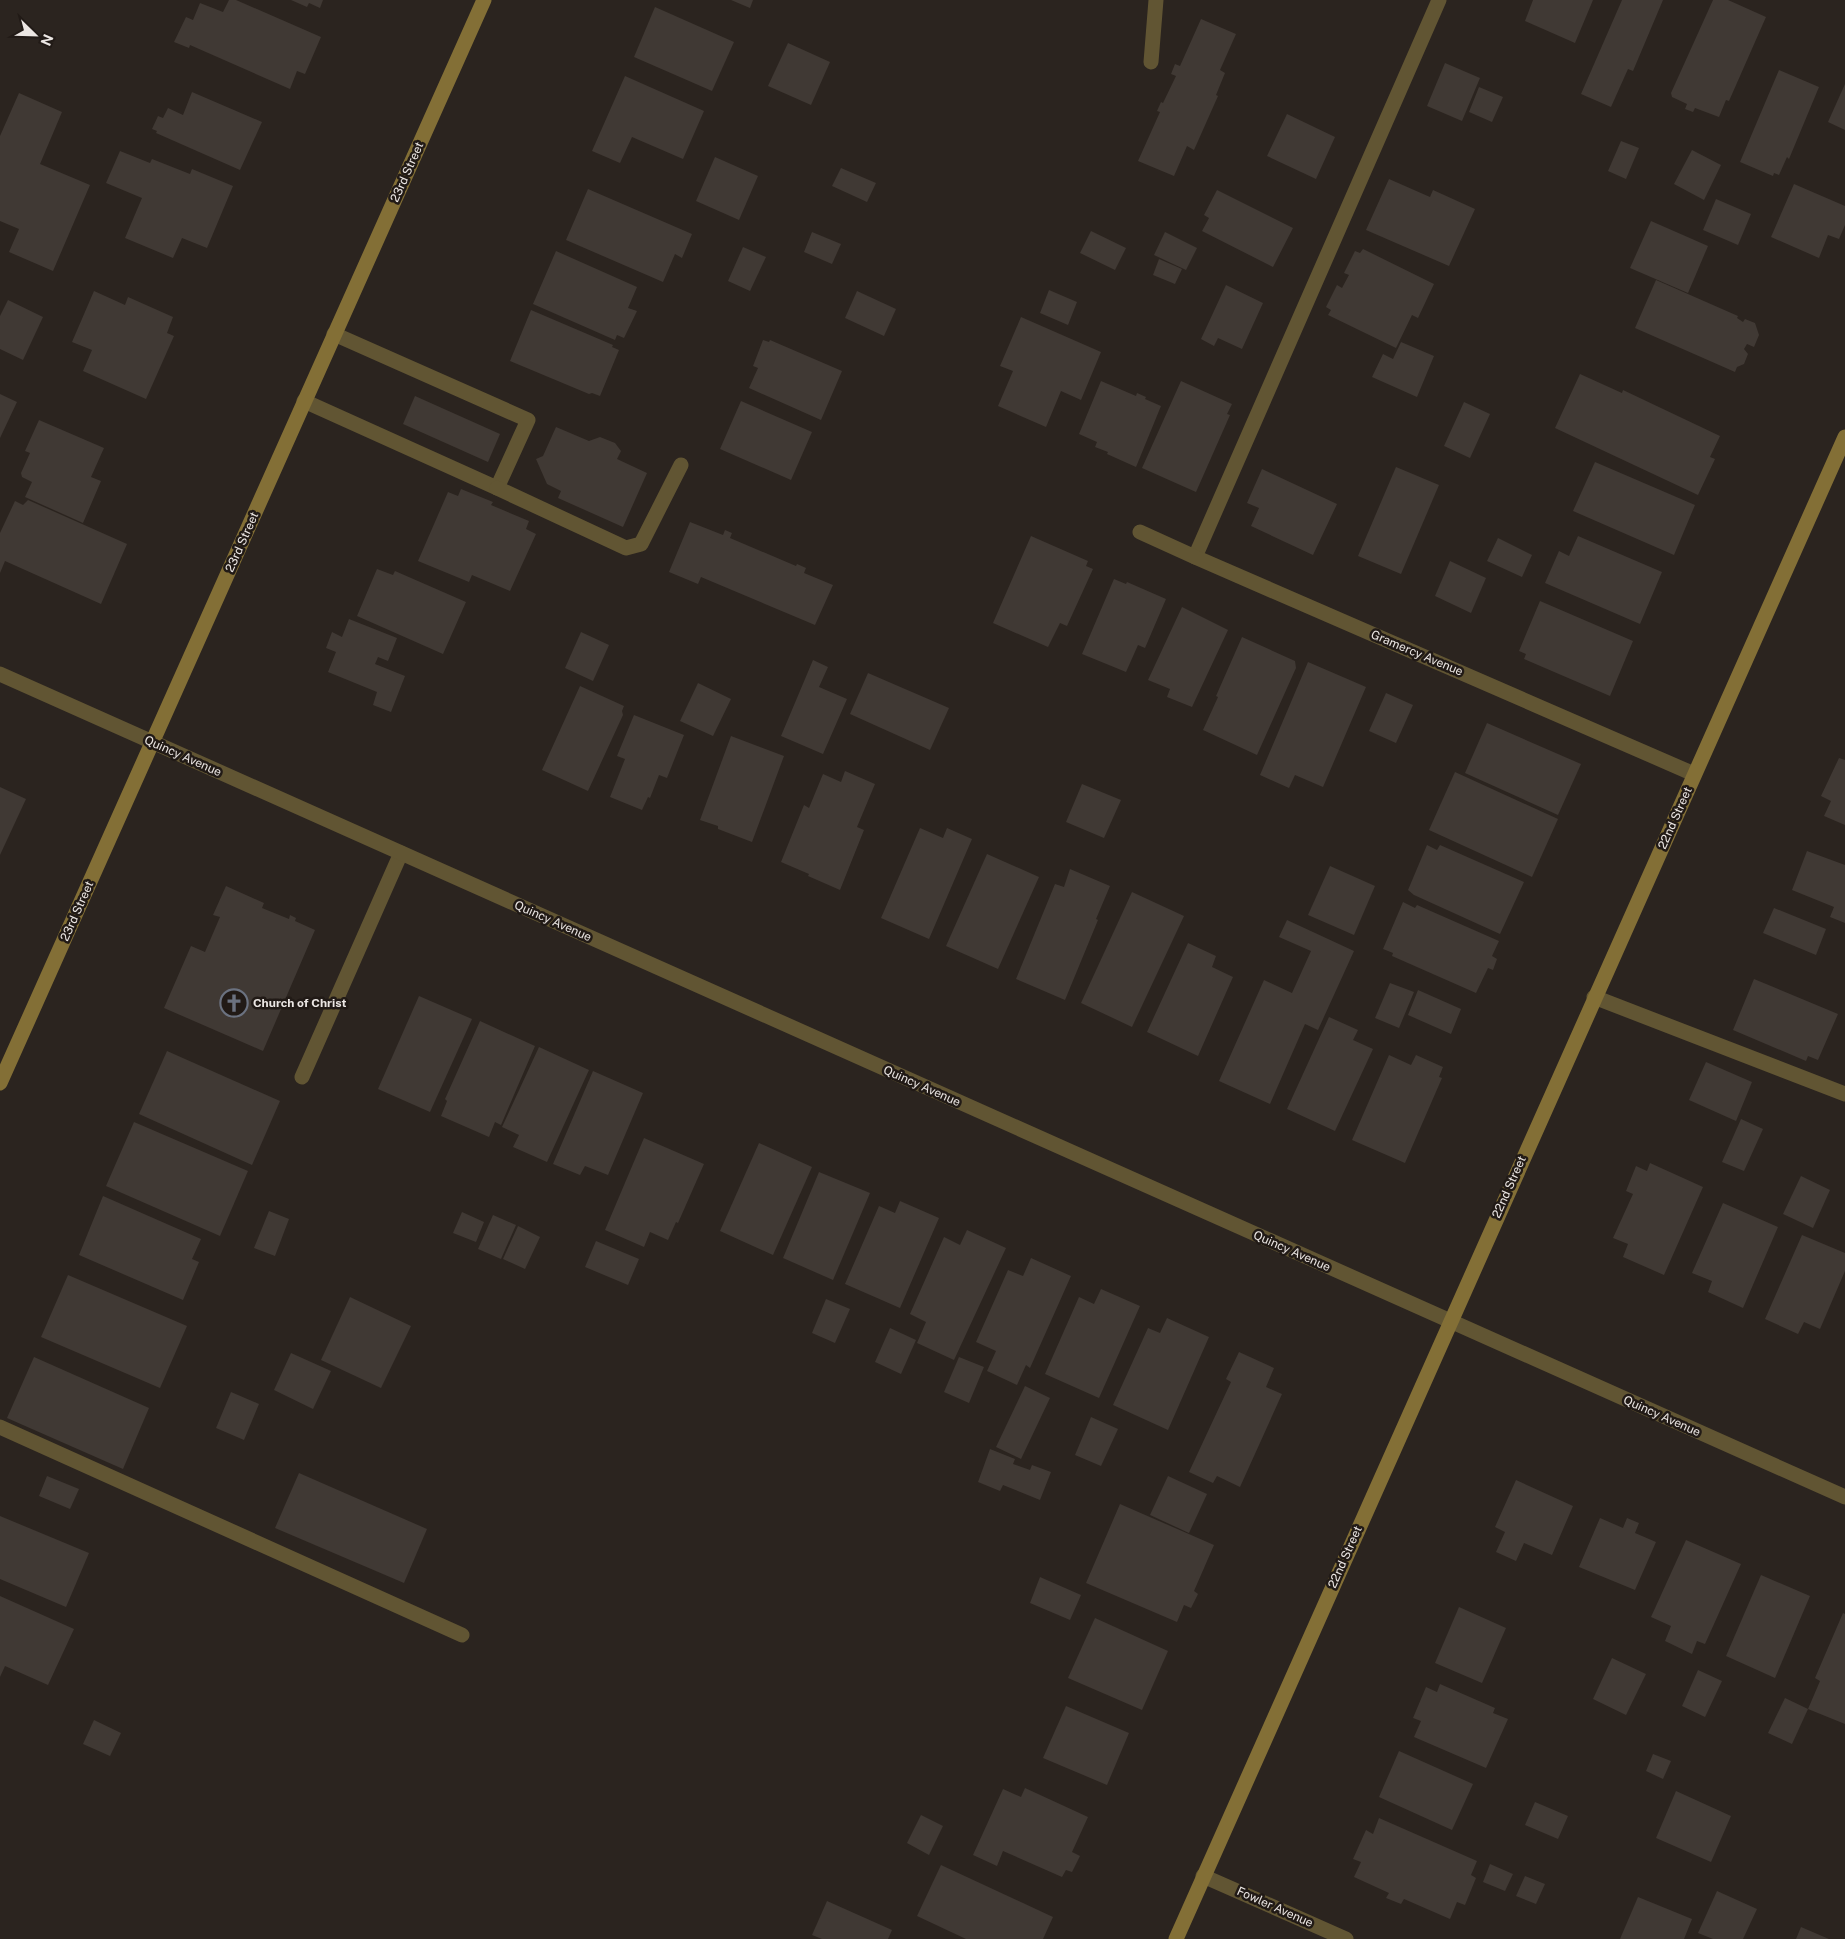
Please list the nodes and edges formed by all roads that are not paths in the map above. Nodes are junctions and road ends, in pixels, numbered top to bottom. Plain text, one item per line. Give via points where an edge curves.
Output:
1 (484, 0) edge
2 (1156, 0) edge
3 (1439, 0) edge
4 (1151, 62) dead end
5 (334, 334) junction
6 (304, 401) junction
7 (1845, 437) edge
8 (681, 465) dead end
9 (497, 488) junction
10 (1140, 532) dead end
11 (1195, 557) junction
12 (0, 674) edge
13 (152, 742) junction
14 (1694, 774) junction
15 (401, 853) junction
16 (1594, 997) junction
17 (302, 1077) dead end
18 (0, 1083) edge
19 (1845, 1094) edge
20 (1450, 1321) junction
21 (0, 1427) edge
22 (1845, 1497) edge
23 (462, 1634) dead end
24 (1204, 1876) junction
25 (1176, 1939) edge
26 (1346, 1939) edge

1 - 5 street, 23rd Street
2 - 4 street
3 - 11 street
5 - 6 street, 23rd Street
5 - 9 street via 528,420
6 - 9 street
6 - 13 street, 23rd Street
7 - 14 street, 22nd Street
8 - 9 street via 641,544 626,548
10 - 11 street, Gramercy Avenue
11 - 14 street, Gramercy Avenue
12 - 13 street, Quincy Avenue
13 - 15 street, Quincy Avenue
13 - 18 street, 23rd Street
14 - 16 street, 22nd Street
15 - 17 street
15 - 20 street, Quincy Avenue
16 - 19 street
16 - 20 street, 22nd Street
20 - 22 street, Quincy Avenue
20 - 24 street, 22nd Street
21 - 23 street
24 - 25 street, 22nd Street
24 - 26 street, Fowler Avenue

